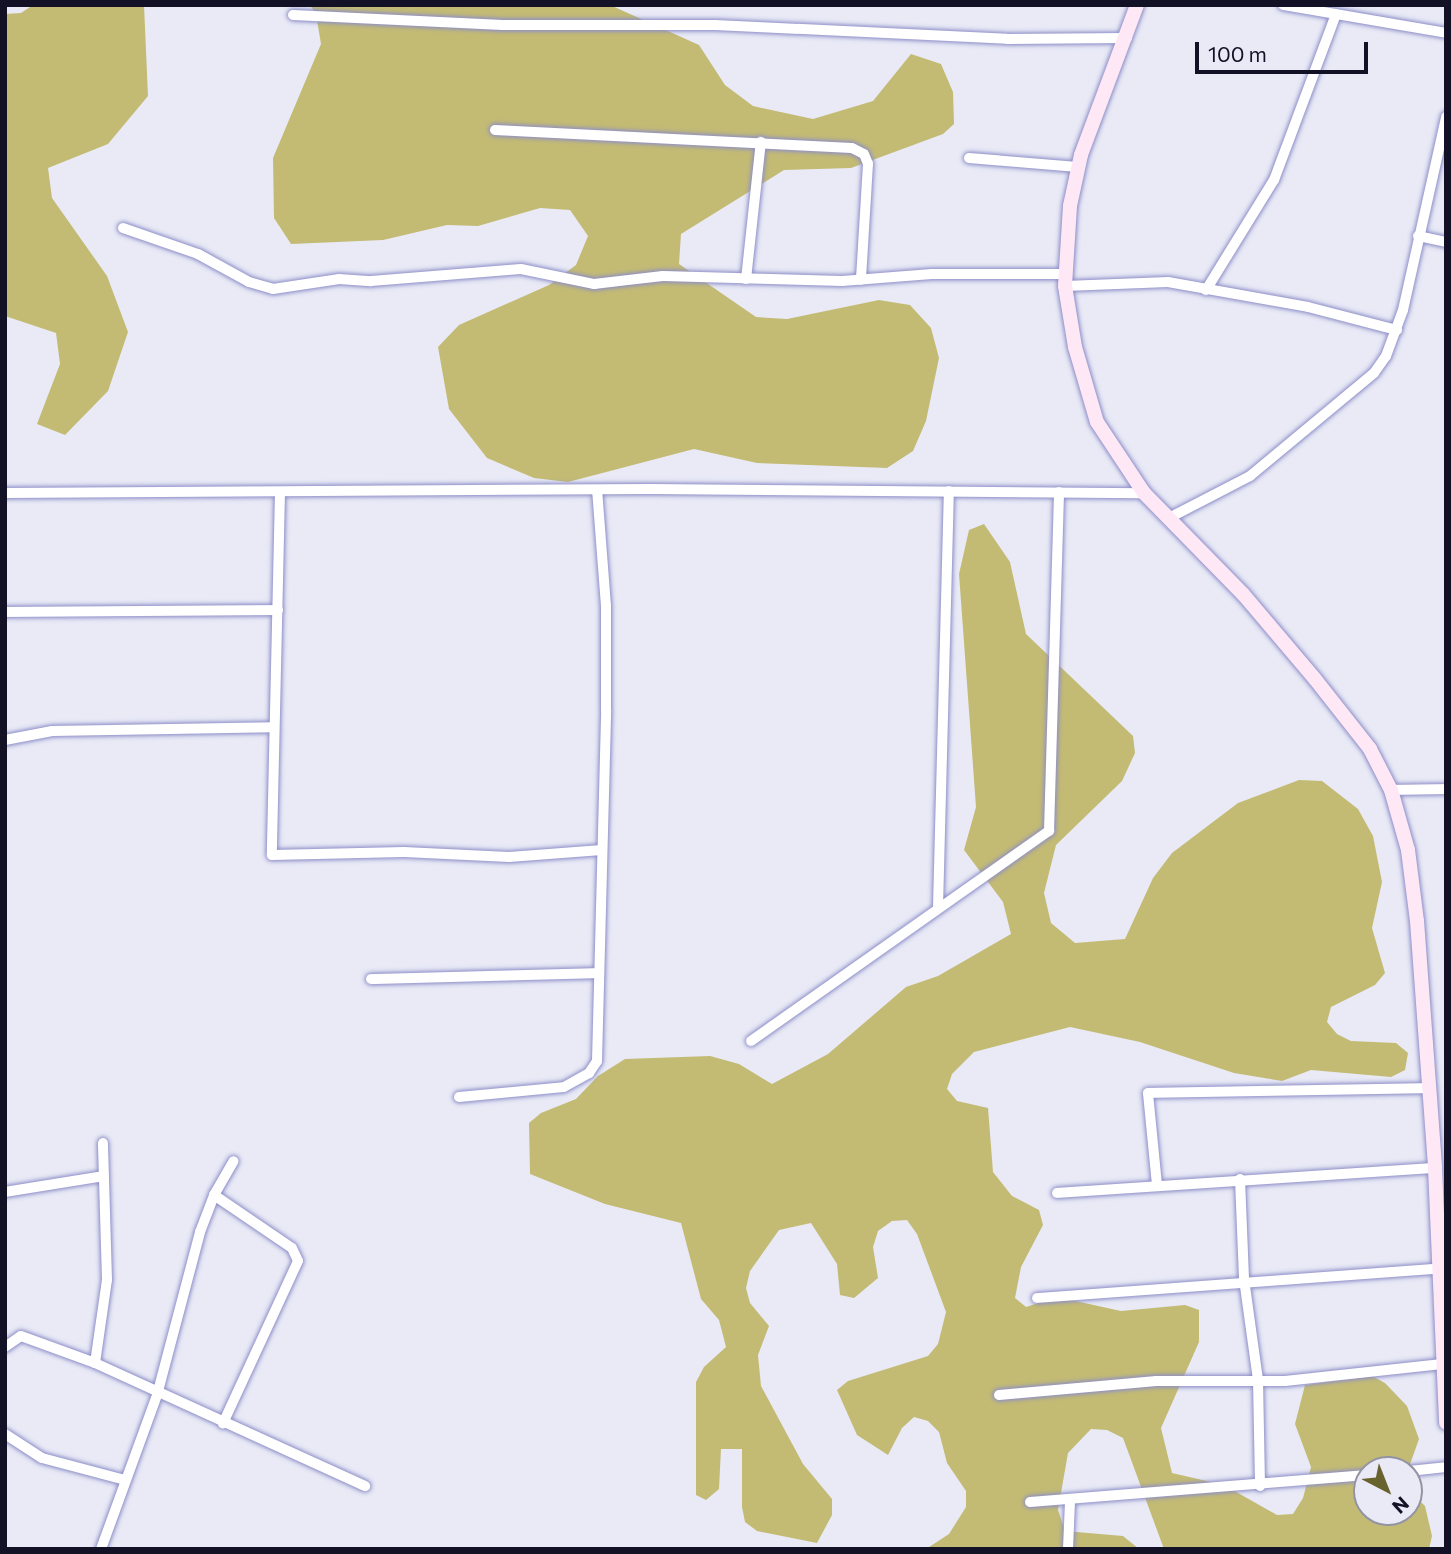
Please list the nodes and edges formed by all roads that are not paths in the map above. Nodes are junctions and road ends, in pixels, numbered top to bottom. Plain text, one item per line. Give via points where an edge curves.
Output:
1 (1137, 5) edge
2 (1283, 5) edge
3 (293, 15) dead end
4 (1336, 15) junction
5 (1446, 33) edge
6 (1127, 38) junction
7 (1446, 117) edge
8 (495, 130) dead end
9 (1443, 139) edge
10 (761, 142) junction
11 (969, 158) dead end
12 (1078, 167) junction
13 (123, 228) dead end
14 (1418, 236) junction
15 (1446, 242) edge
16 (746, 279) junction
17 (861, 279) junction
18 (1065, 280) junction
19 (1206, 290) junction
20 (1397, 330) junction
21 (597, 490) junction
22 (949, 491) junction
23 (280, 492) junction
24 (1059, 492) junction
25 (5, 493) edge
26 (1144, 493) junction
27 (1169, 518) junction
28 (278, 610) junction
29 (5, 612) edge
30 (273, 727) junction
31 (5, 740) edge
32 (1446, 789) edge
33 (1391, 790) junction
34 (602, 850) junction
35 (938, 907) junction
36 (597, 973) junction
37 (370, 979) dead end
38 (751, 1041) dead end
39 (1430, 1088) junction
40 (459, 1097) dead end
41 (103, 1143) dead end
42 (233, 1161) dead end
43 (1435, 1168) junction
44 (104, 1176) junction
45 (1240, 1179) junction
46 (1157, 1185) junction
47 (5, 1192) edge
48 (1057, 1193) dead end
49 (214, 1195) junction
50 (1443, 1268) edge
51 (1244, 1279) junction
52 (1037, 1298) dead end
53 (5, 1347) edge
54 (95, 1363) junction
55 (1442, 1364) junction
56 (1258, 1380) junction
57 (157, 1395) junction
58 (999, 1395) dead end
59 (223, 1423) junction
60 (1446, 1423) edge
61 (5, 1434) edge
62 (1446, 1467) edge
63 (1423, 1469) edge
64 (1353, 1476) edge
65 (125, 1480) junction
66 (365, 1486) dead end
67 (1259, 1486) junction
68 (1030, 1502) dead end
69 (1070, 1502) junction
70 (101, 1549) edge
71 (1068, 1549) edge

1 - 6 main road
2 - 4 street
3 - 6 street via 1007,39
4 - 5 street
4 - 19 street via 1274,180
6 - 12 main road
7 - 9 street
8 - 10 street
9 - 14 street
10 - 16 street
10 - 17 street via 852,148 868,160
11 - 12 street
12 - 18 main road
13 - 16 street via 198,254 249,282 273,289 339,279 380,281 521,268 594,284 663,276
14 - 15 street
14 - 20 street
16 - 17 street
17 - 18 street via 932,274
18 - 19 street via 1148,280
18 - 26 main road via 1083,383 1097,422
19 - 20 street via 1308,307
20 - 27 street via 1374,373 1314,426 1239,484
21 - 22 street
21 - 23 street
21 - 34 street via 606,606
22 - 24 street
22 - 35 street
23 - 25 street
23 - 28 street
24 - 26 street
24 - 35 street via 1051,827
26 - 27 main road
27 - 33 main road via 1243,594 1329,696 1370,749
28 - 29 street
28 - 30 street
30 - 31 street via 52,731
30 - 34 street via 271,851 275,857 404,852 528,857
32 - 33 street
33 - 39 main road via 1410,862
34 - 36 street
35 - 38 street
36 - 37 street
36 - 40 street via 599,1050 589,1073 564,1087
39 - 43 main road
39 - 46 street via 1148,1093
41 - 44 street
42 - 49 street
43 - 45 street
43 - 50 main road
44 - 47 street
44 - 54 street via 107,1280
45 - 46 street
45 - 51 street
46 - 48 street
49 - 57 street
49 - 59 street via 292,1248 298,1261
50 - 51 street
50 - 55 main road
51 - 52 street
51 - 56 street
53 - 54 street via 21,1336
54 - 57 street
55 - 56 street
55 - 60 main road
56 - 58 street via 1156,1381
56 - 67 street
57 - 59 street
57 - 65 street
59 - 66 street
61 - 65 street via 42,1458
62 - 63 street
64 - 67 street
65 - 70 street
67 - 69 street
68 - 69 street
69 - 71 street

